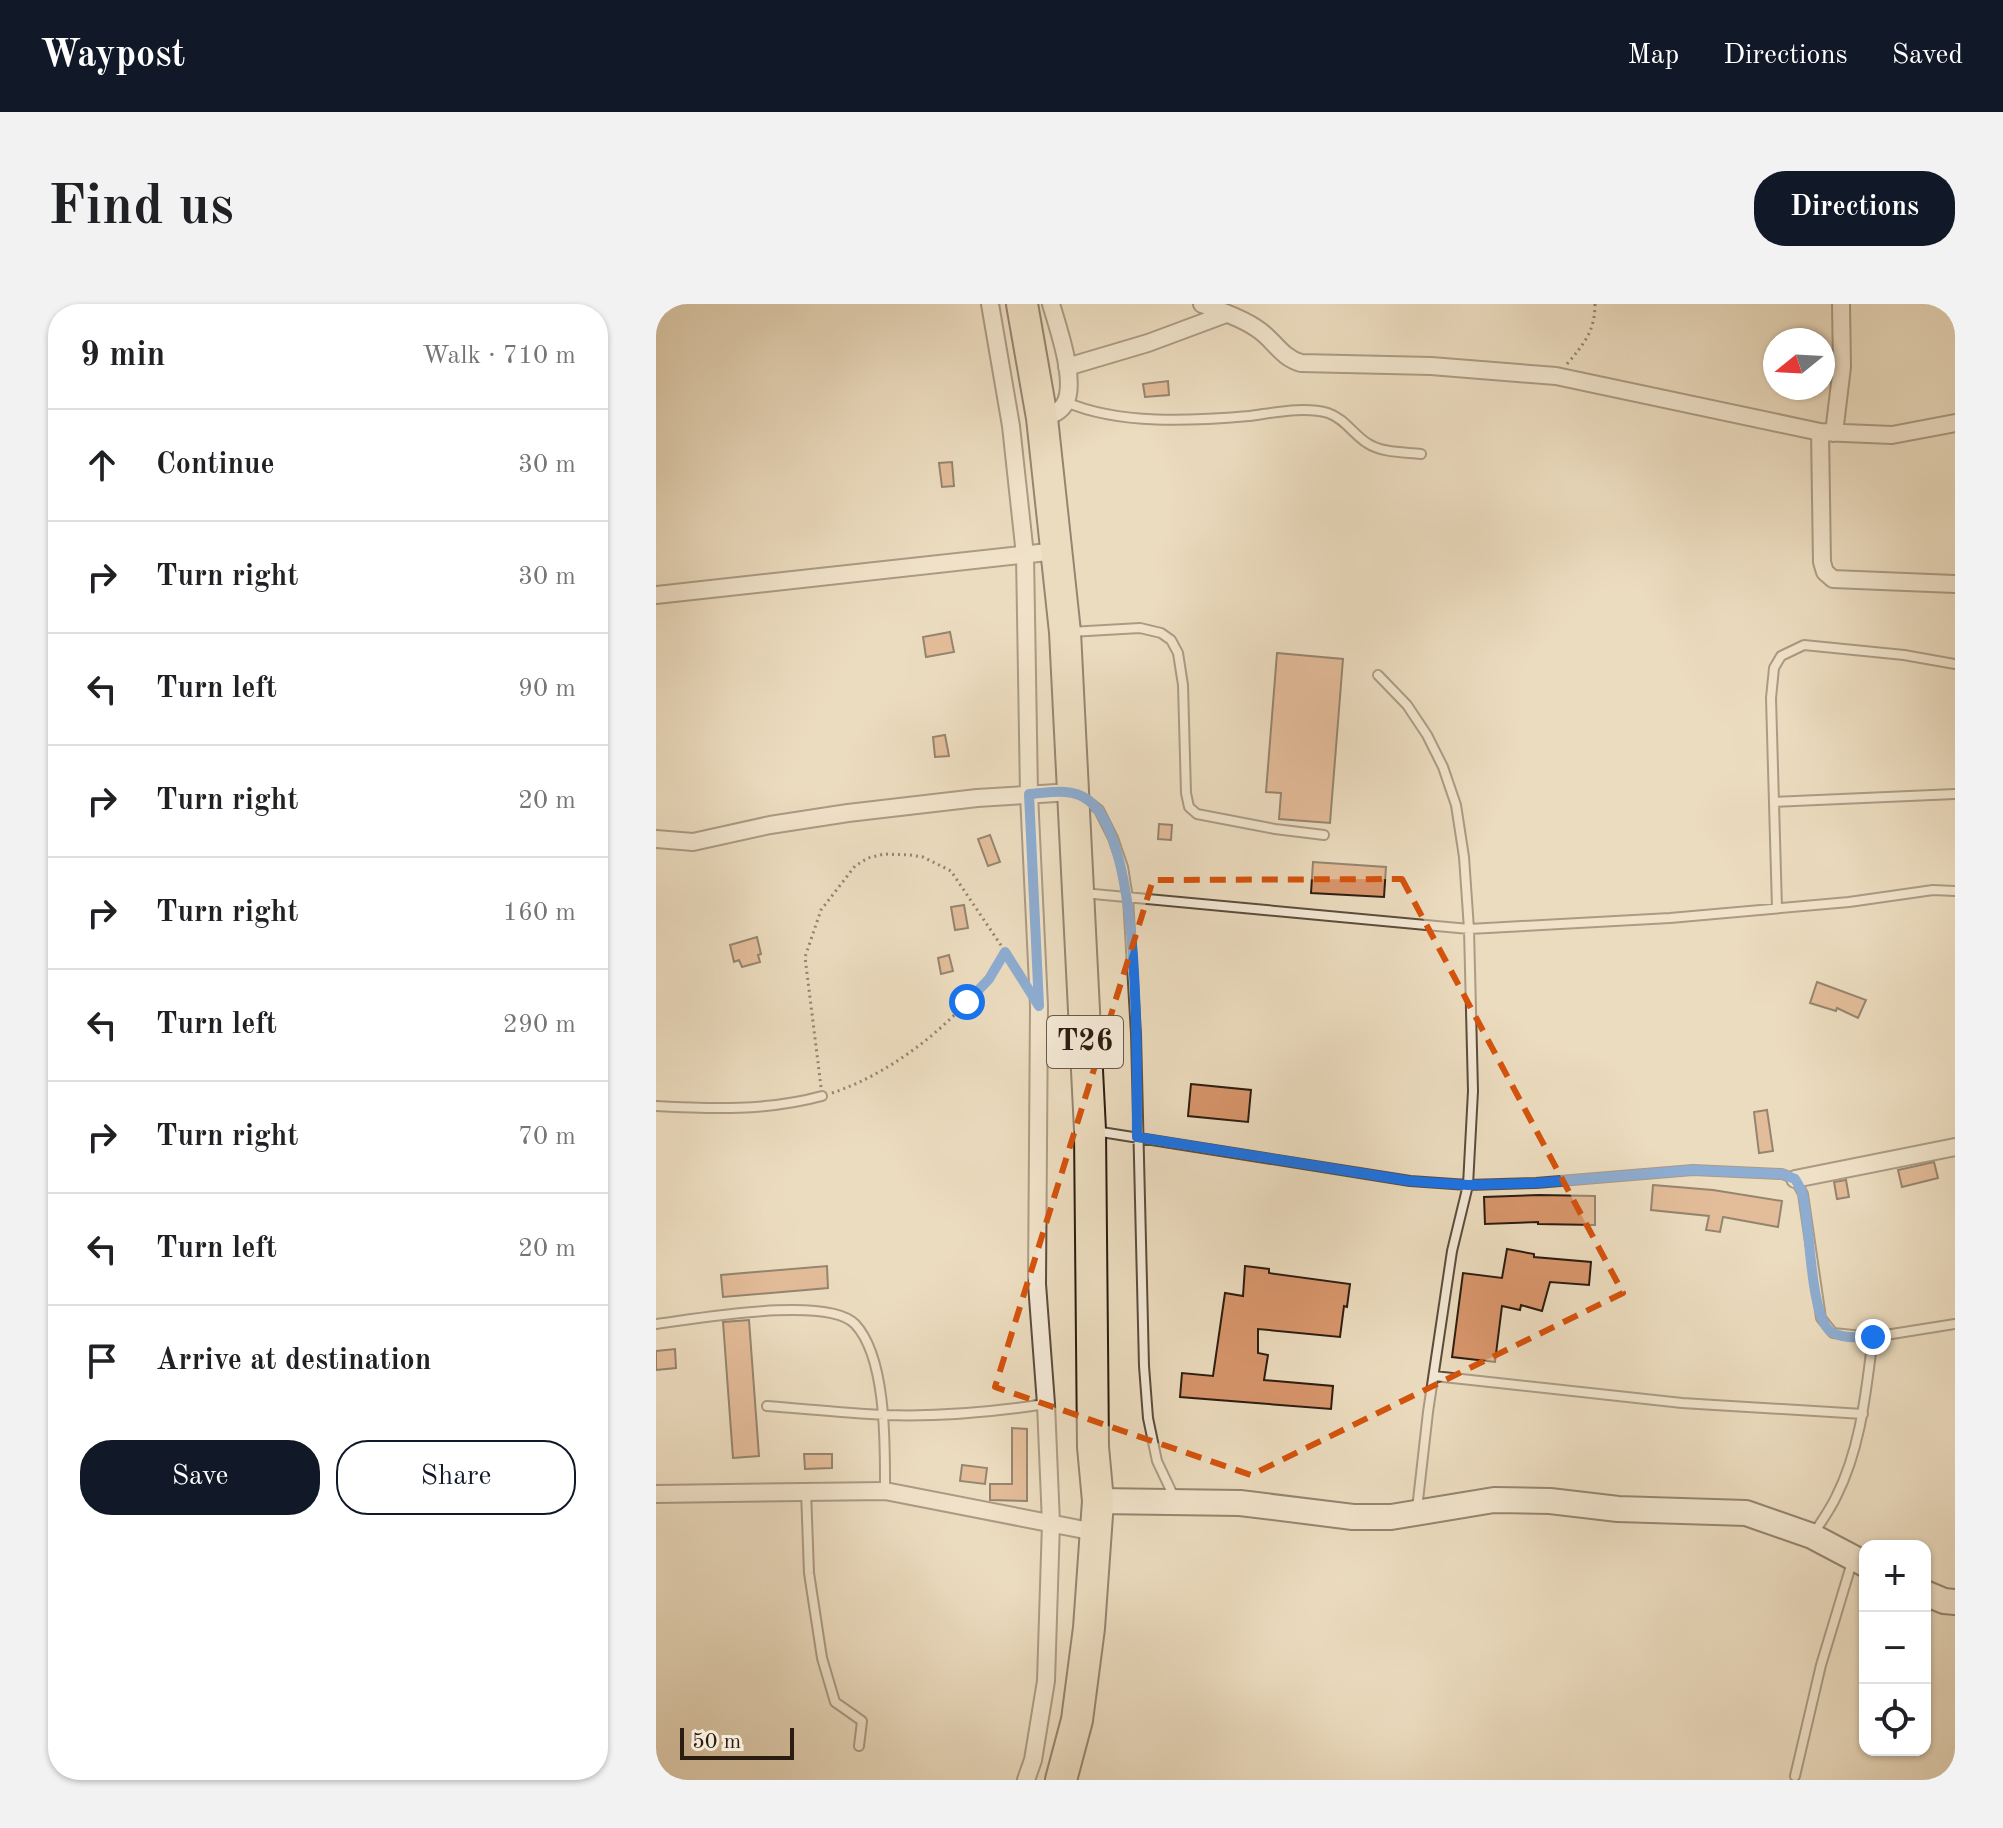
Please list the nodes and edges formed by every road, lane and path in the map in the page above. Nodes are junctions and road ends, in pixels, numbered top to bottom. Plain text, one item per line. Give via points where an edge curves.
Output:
1 (990, 304) edge
2 (1022, 304) edge
3 (1051, 304) edge
4 (1202, 304) edge
5 (1595, 304) edge
6 (1841, 304) edge
7 (1226, 314) junction
8 (1067, 367) junction
9 (1556, 376) junction
10 (1054, 410) junction
11 (1955, 423) edge
12 (1827, 432) junction
13 (1421, 454) dead end
14 (1057, 551) junction
15 (1025, 555) junction
16 (1955, 584) edge
17 (656, 595) edge
18 (1065, 632) junction
19 (1955, 664) edge
20 (1378, 675) dead end
21 (1072, 792) junction
22 (1029, 794) junction
23 (1955, 794) edge
24 (1775, 802) junction
25 (1324, 835) dead end
26 (656, 839) edge
27 (1955, 891) edge
28 (1077, 892) junction
29 (1128, 898) junction
30 (1777, 908) junction
31 (1469, 929) junction
32 (1005, 952) junction
33 (1039, 1006) junction
34 (822, 1096) junction
35 (656, 1106) edge
36 (1090, 1130) junction
37 (1137, 1137) junction
38 (1955, 1147) edge
39 (1795, 1179) junction
40 (1468, 1185) junction
41 (656, 1324) edge
42 (1955, 1324) edge
43 (1873, 1337) junction
44 (1434, 1376) junction
45 (1046, 1404) junction
46 (767, 1406) dead end
47 (1863, 1414) junction
48 (884, 1415) junction
49 (806, 1490) junction
50 (885, 1491) junction
51 (656, 1494) edge
52 (1098, 1501) junction
53 (1177, 1502) junction
54 (1416, 1512) junction
55 (1051, 1523) junction
56 (1095, 1532) junction
57 (1812, 1536) junction
58 (1859, 1561) edge
59 (1931, 1596) edge
60 (1955, 1602) edge
61 (859, 1746) dead end
62 (1795, 1776) dead end
63 (1026, 1780) edge
64 (1061, 1780) edge

1 - 15 street
2 - 10 highway, T26
3 - 8 street
4 - 7 street
5 - 9 path via 1588,340
6 - 12 street via 1842,367
7 - 8 street
7 - 9 street via 1255,327 1287,359 1301,363
8 - 10 street
9 - 12 street
10 - 13 lane via 1202,418 1330,413 1367,444
10 - 14 highway, T26
11 - 12 street via 1892,435
12 - 16 street via 1822,562 1828,576
14 - 15 street
14 - 18 highway, T26
15 - 17 street
15 - 22 street
18 - 21 highway, T26
18 - 25 lane via 1140,628 1171,640 1183,685 1186,793 1197,814
19 - 24 lane via 1804,645 1781,656 1774,668 1771,698
20 - 31 lane via 1407,705 1443,767 1456,805
21 - 22 street
21 - 28 highway, T26
21 - 29 lane via 1099,810 1123,867
22 - 26 street via 848,813 693,842
22 - 33 street
23 - 24 lane
24 - 30 lane
27 - 30 lane
28 - 29 lane
28 - 36 highway, T26
29 - 31 lane
29 - 37 lane
30 - 31 lane
31 - 40 lane via 1473,1053
32 - 33 path
32 - 34 path via 989,979 923,1043 879,1072
32 - 34 path via 951,871 910,855 884,854 855,866 821,910 805,957
33 - 45 street via 1037,1284
34 - 35 lane via 753,1107
36 - 37 lane
36 - 52 highway, T26
37 - 40 lane via 1347,1173
37 - 53 lane via 1148,1418 1157,1461
38 - 39 street
39 - 40 lane via 1693,1170
39 - 43 lane via 1803,1194 1821,1318 1833,1333
40 - 44 lane via 1452,1251
41 - 48 lane via 769,1311 841,1315 854,1323 870,1353
42 - 43 lane
43 - 47 lane
44 - 47 lane via 1682,1403
44 - 54 lane
45 - 48 lane
45 - 55 street
46 - 48 lane
47 - 57 lane via 1837,1497
48 - 50 lane
49 - 50 street
49 - 51 street
49 - 61 lane via 809,1573 822,1658 835,1702 862,1721
50 - 55 street
52 - 53 street
52 - 56 highway, T26
53 - 54 street via 1240,1503 1353,1517
54 - 57 street via 1494,1500 1550,1501 1746,1513
55 - 56 street
55 - 63 street via 1046,1681
56 - 64 highway, T26 via 1077,1720
57 - 58 street
58 - 62 lane via 1821,1665
59 - 60 street

